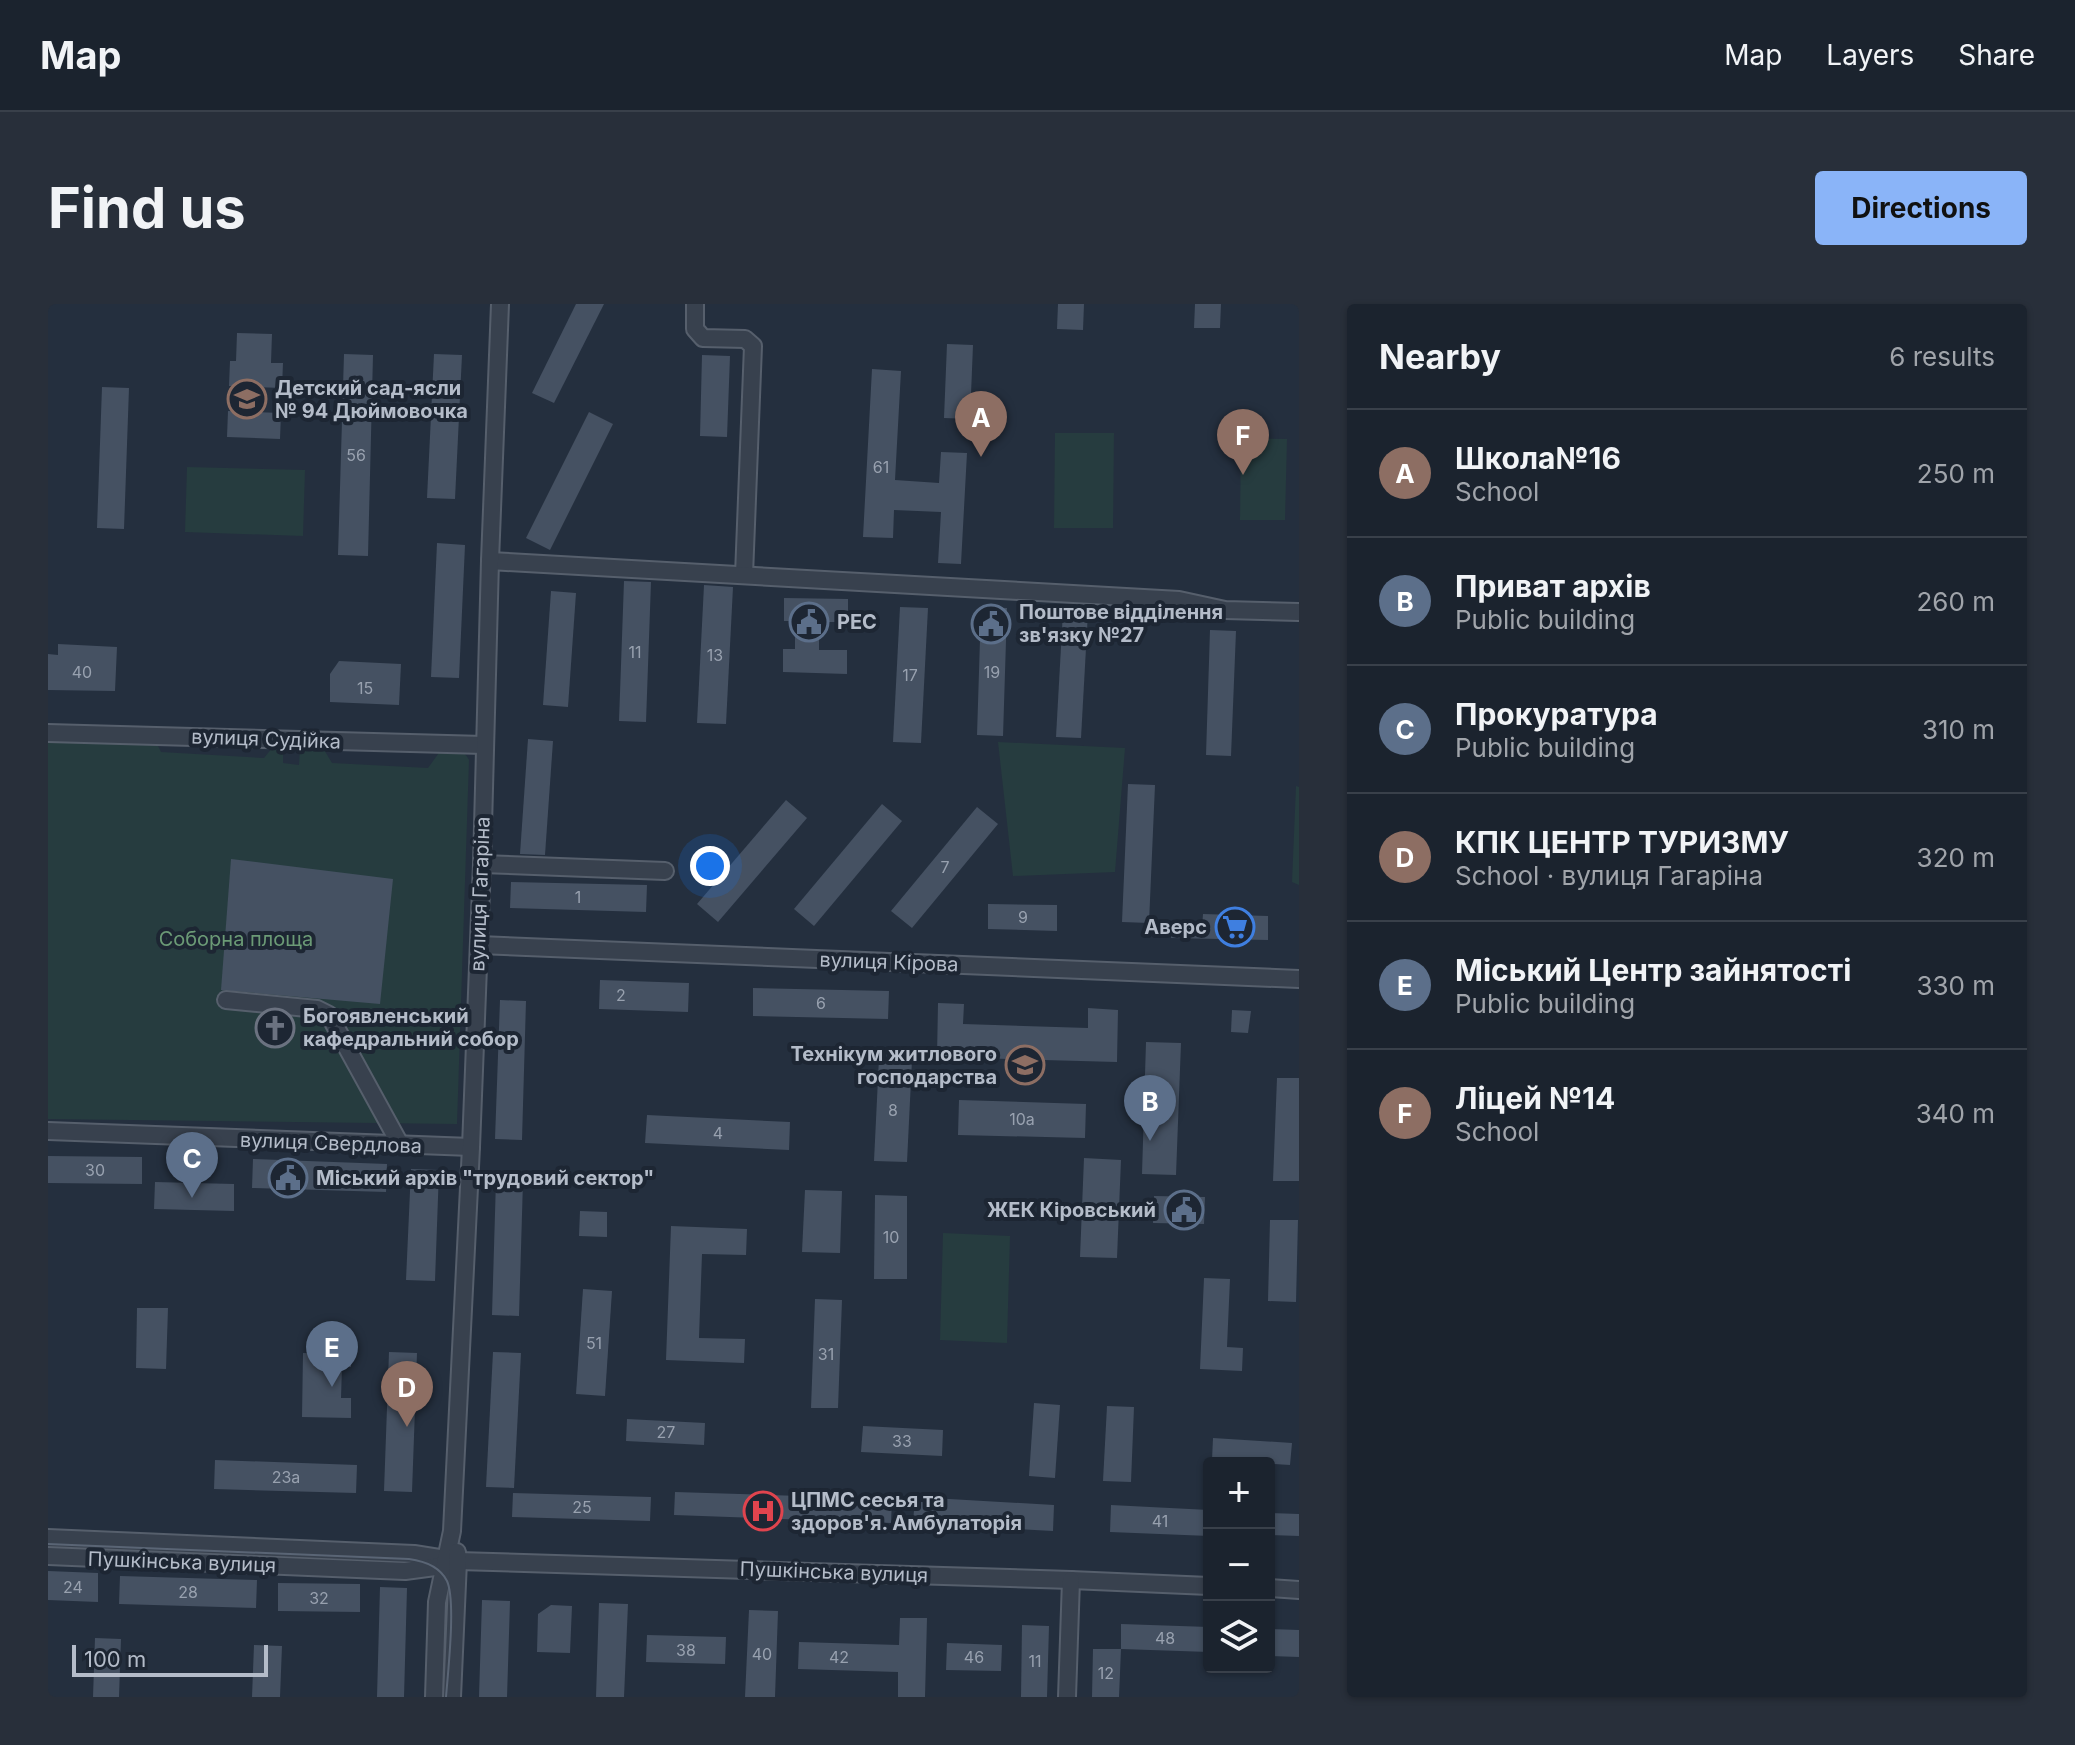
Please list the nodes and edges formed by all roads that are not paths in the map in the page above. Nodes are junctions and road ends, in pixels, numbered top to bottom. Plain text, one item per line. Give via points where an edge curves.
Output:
1 (500, 304) edge
2 (695, 304) edge
3 (490, 561) junction
4 (744, 575) junction
5 (1299, 612) edge
6 (48, 733) edge
7 (484, 745) junction
8 (482, 864) junction
9 (665, 871) dead end
10 (479, 945) junction
11 (1299, 979) edge
12 (226, 1000) dead end
13 (48, 1131) edge
14 (401, 1146) junction
15 (471, 1147) junction
16 (48, 1538) edge
17 (48, 1556) edge
18 (449, 1561) junction
19 (405, 1571) junction
20 (1071, 1580) junction
21 (1203, 1586) edge
22 (1275, 1588) edge
23 (1299, 1590) edge
24 (437, 1602) junction
25 (434, 1697) edge
26 (452, 1697) edge
27 (1067, 1697) edge

1 - 3 street, вулиця Гагаріна
2 - 4 street via 695,329 703,338 745,339 753,346
3 - 4 street
3 - 7 street, вулиця Гагаріна
4 - 5 street
6 - 7 street, вулиця Судійка
7 - 8 street, вулиця Гагаріна
8 - 9 street
8 - 10 street, вулиця Гагаріна
10 - 11 street, вулиця Кірова
10 - 15 street, вулиця Гагаріна
12 - 14 street via 317,1009 329,1015
13 - 14 street, вулиця Свердлова
14 - 15 street, вулиця Свердлова
15 - 18 street, вулиця Гагаріна
16 - 18 street, Пушкінська вулиця via 414,1554
17 - 19 street, Пушкінська вулиця
18 - 19 street, Пушкінська вулиця
18 - 20 street, Пушкінська вулиця
18 - 24 street, вулиця Гагаріна
18 - 26 street, вулиця Гагаріна
19 - 24 street via 431,1587
20 - 21 street, Пушкінська вулиця
20 - 27 street
22 - 23 street
24 - 25 street, вулиця Гагаріна

